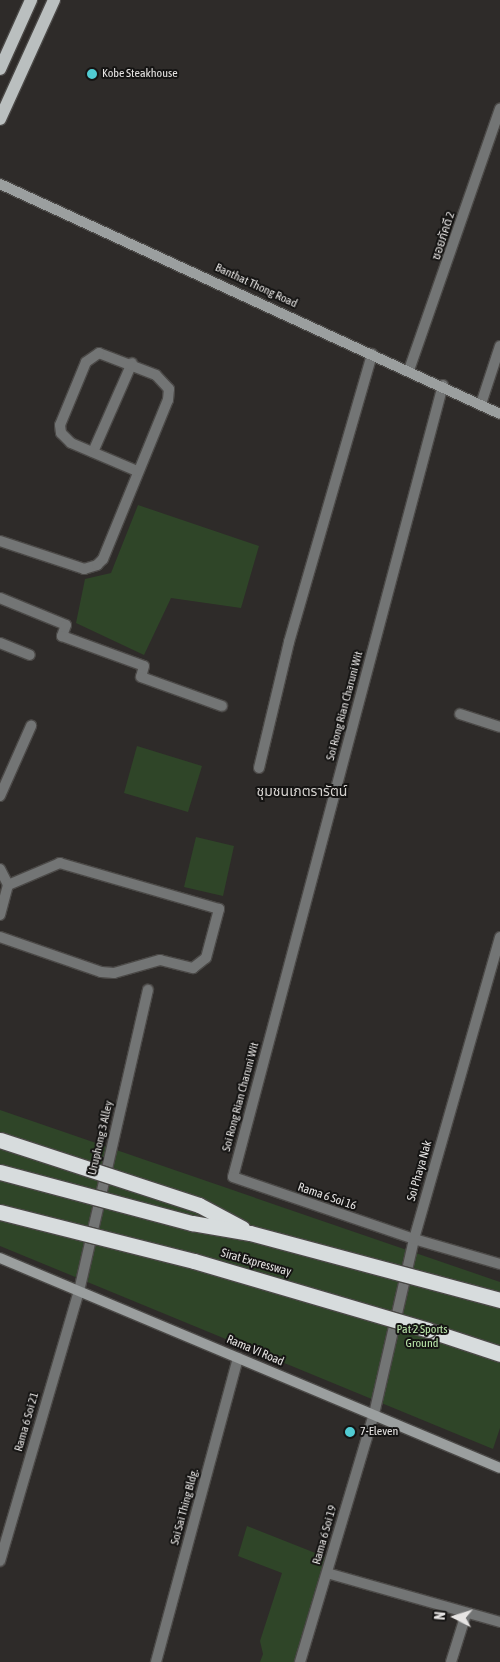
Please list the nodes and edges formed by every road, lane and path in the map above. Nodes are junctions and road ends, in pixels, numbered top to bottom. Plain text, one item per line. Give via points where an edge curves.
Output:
1 (31, 0) edge
2 (54, 0) edge
3 (0, 69) edge
4 (500, 108) edge
5 (0, 119) edge
6 (0, 184) edge
7 (500, 346) edge
8 (372, 354) junction
9 (132, 363) junction
10 (409, 370) junction
11 (443, 385) junction
12 (481, 404) junction
13 (500, 414) edge
14 (93, 452) junction
15 (137, 471) junction
16 (0, 541) edge
17 (0, 598) edge
18 (0, 643) edge
19 (30, 655) dead end
20 (222, 706) dead end
21 (460, 714) dead end
22 (31, 726) dead end
23 (500, 727) edge
24 (259, 768) dead end
25 (0, 796) edge
26 (0, 869) edge
27 (8, 885) junction
28 (0, 915) edge
29 (0, 937) edge
30 (500, 937) edge
31 (148, 990) dead end
32 (0, 1140) edge
33 (0, 1172) edge
34 (233, 1178) joint
35 (0, 1212) edge
36 (250, 1233) junction
37 (414, 1239) junction
38 (0, 1258) edge
39 (500, 1264) edge
40 (78, 1291) junction
41 (500, 1300) edge
42 (500, 1354) edge
43 (238, 1358) junction
44 (374, 1414) junction
45 (500, 1468) edge
46 (0, 1561) edge
47 (327, 1573) junction
48 (466, 1614) junction
49 (500, 1622) edge
50 (156, 1662) edge
51 (300, 1662) edge
52 (452, 1662) edge

1 - 3 main road
2 - 5 main road
4 - 10 street, ซอยภัคดี 2
6 - 8 main road, Banthat Thong Road
7 - 12 street
8 - 10 main road, Banthat Thong Road
8 - 24 street via 288,642
9 - 14 street
9 - 14 street via 99,352 86,362 60,425 60,433 71,443
9 - 15 street via 156,375 169,389 168,400
10 - 11 main road, Banthat Thong Road
11 - 12 main road, Banthat Thong Road
11 - 34 street, Soi Rong Rian Charuni Wit
12 - 13 main road, Banthat Thong Road
14 - 15 street
15 - 16 street via 98,565 84,569 73,567
17 - 20 street via 66,625 62,636 144,666 141,678
18 - 19 street
21 - 23 street
22 - 25 street
26 - 27 street
27 - 28 street
27 - 29 street via 60,863 219,909 206,958 193,968 160,960 114,973 101,972
30 - 37 street, Soi Phaya Nak
31 - 40 street, Uruphong 3 Alley
32 - 36 highway, bridge via 199,1205
33 - 36 highway, Sirat Expressway, bridge via 192,1223
34 - 37 street, Rama 6 Soi 16
35 - 42 highway, Sirat Expressway, bridge via 194,1261
36 - 41 highway, Sirat Expressway, bridge
37 - 39 street, Rama 6 Soi 16
37 - 44 street, Soi Phaya Nak
38 - 40 main road, Rama VI Road
40 - 43 main road, Rama VI Road
40 - 46 street, Rama 6 Soi 21
43 - 44 main road, Rama VI Road
43 - 50 street, Soi Sai Thing Bldg.
44 - 45 main road, Rama VI Road
44 - 47 street, Rama 6 Soi 19
47 - 48 street
47 - 51 street, Rama 6 Soi 19
48 - 49 street
48 - 52 street

